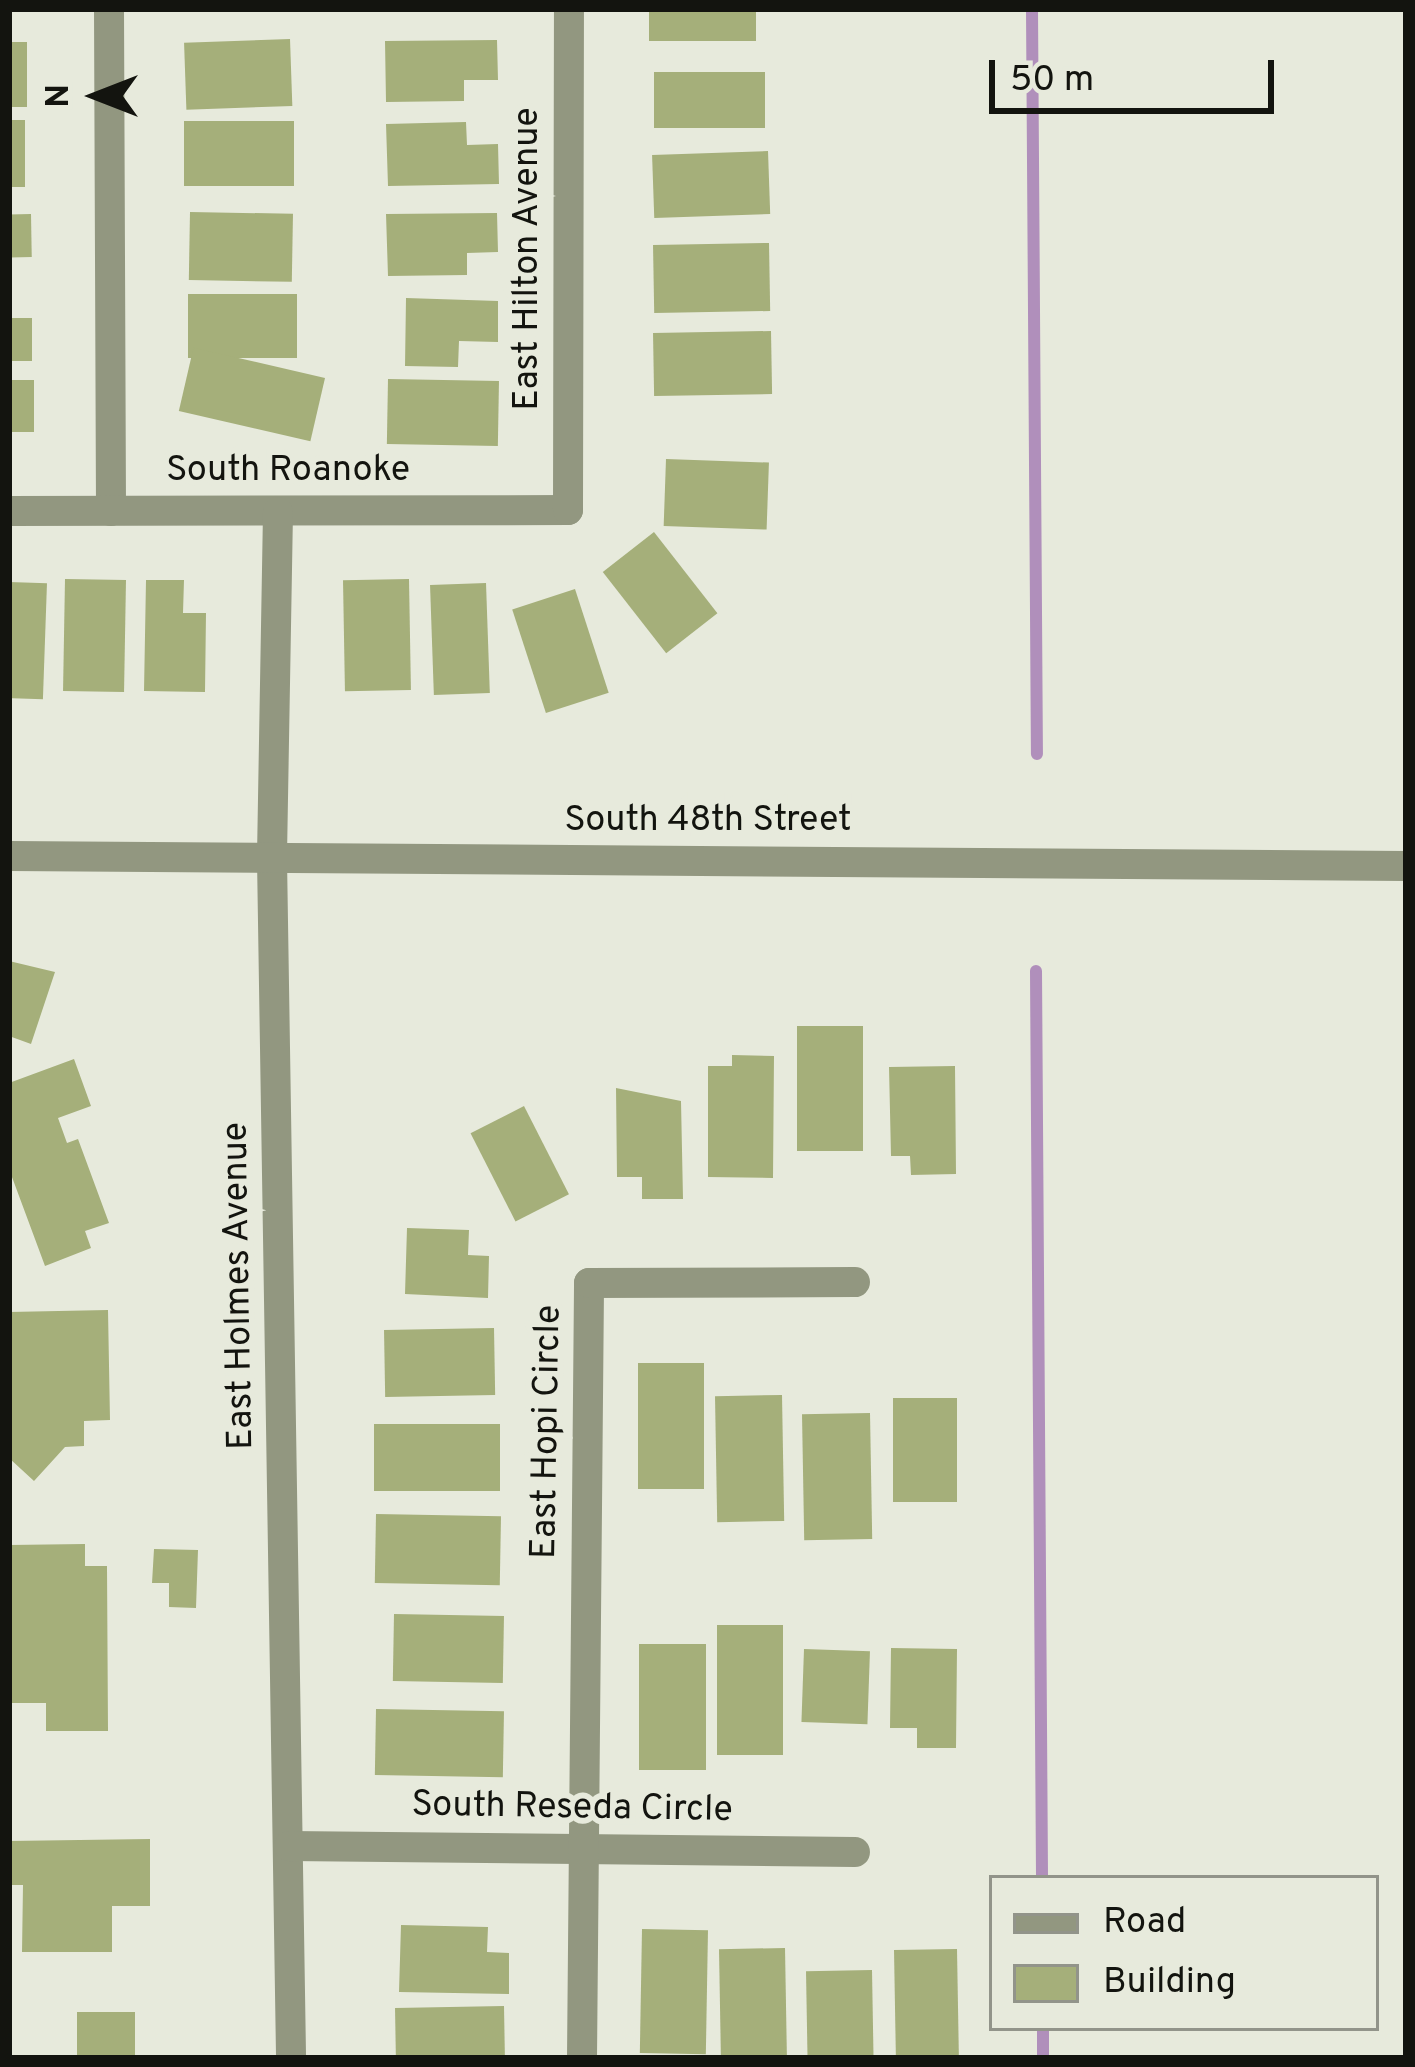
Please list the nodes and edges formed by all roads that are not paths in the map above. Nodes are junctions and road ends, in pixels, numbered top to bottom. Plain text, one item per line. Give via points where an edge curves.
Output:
1 (109, 9) edge
2 (569, 9) edge
3 (568, 509) joint
4 (9, 511) edge
5 (111, 511) junction
6 (278, 512) junction
7 (9, 856) edge
8 (272, 859) junction
9 (1406, 866) edge
10 (855, 1282) dead end
11 (289, 1846) junction
12 (580, 1847) junction
13 (855, 1852) dead end
14 (291, 2058) edge
15 (582, 2058) edge

1 - 5 street
2 - 3 street, East Hilton Avenue
3 - 6 street, South Roanoke
4 - 5 street, South Roanoke
5 - 6 street, South Roanoke
6 - 8 street, East Holmes Avenue
7 - 8 street, South 48th Street
8 - 9 street, South 48th Street
8 - 11 street, East Holmes Avenue
10 - 12 street, East Hopi Circle via 589,1283
11 - 12 street, South Reseda Circle
11 - 14 street, East Holmes Avenue
12 - 13 street, South Reseda Circle
12 - 15 street

